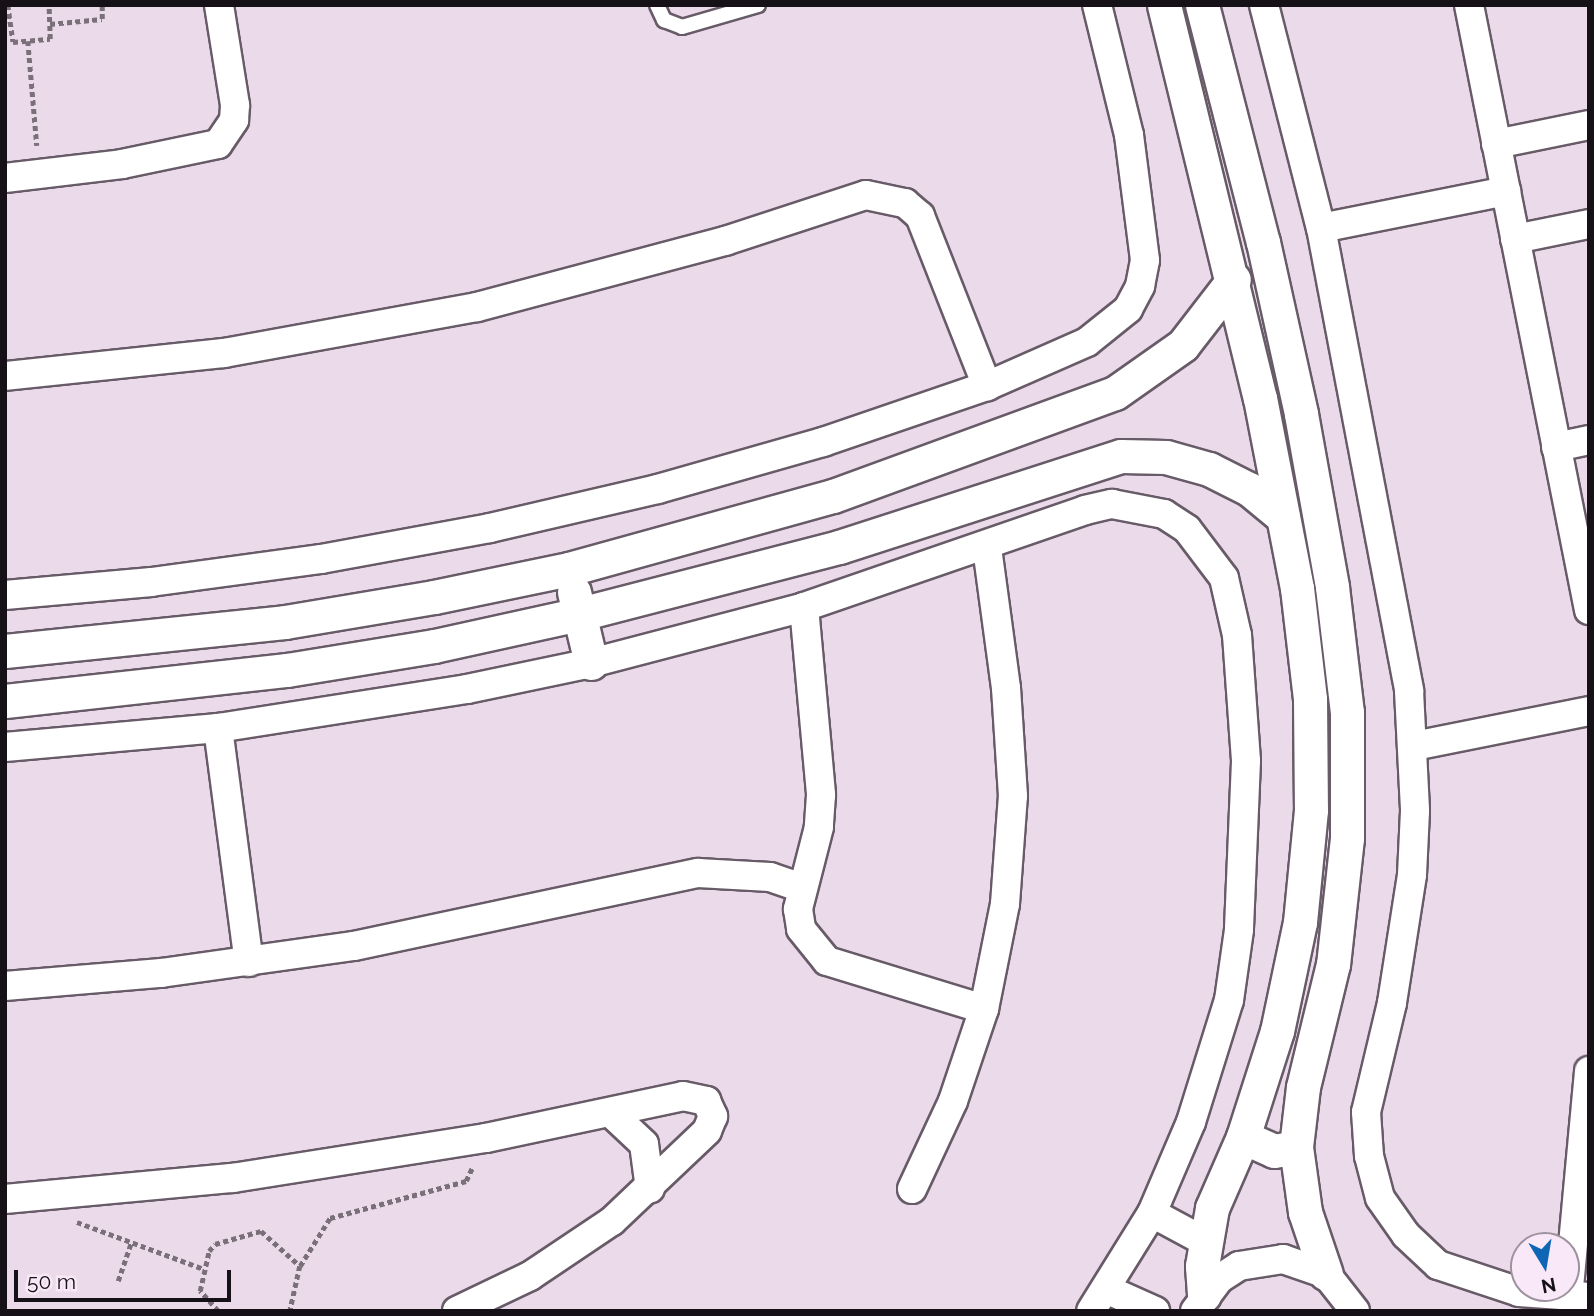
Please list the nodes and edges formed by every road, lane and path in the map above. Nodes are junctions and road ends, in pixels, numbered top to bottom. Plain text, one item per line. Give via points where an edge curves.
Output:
1 (8, 5) edge
2 (48, 5) edge
3 (102, 5) edge
4 (219, 5) edge
5 (657, 5) edge
6 (758, 5) edge
7 (1097, 5) edge
8 (1164, 5) edge
9 (1202, 5) edge
10 (1264, 5) edge
11 (1469, 5) edge
12 (50, 24) junction
13 (28, 41) junction
14 (1589, 125) edge
15 (1496, 144) junction
16 (40, 174) junction
17 (5, 177) edge
18 (1506, 191) junction
19 (1589, 224) edge
20 (1321, 228) junction
21 (1515, 239) junction
22 (1234, 279) junction
23 (5, 376) edge
24 (987, 386) junction
25 (1589, 440) edge
26 (1556, 447) junction
27 (1283, 517) junction
28 (987, 547) junction
29 (569, 569) junction
30 (5, 595) edge
31 (804, 607) junction
32 (1589, 610) edge
33 (580, 614) junction
34 (5, 651) edge
35 (591, 663) junction
36 (5, 701) edge
37 (1589, 711) edge
38 (218, 728) junction
39 (1414, 746) junction
40 (5, 747) edge
41 (802, 888) junction
42 (249, 962) junction
43 (5, 986) edge
44 (984, 1009) junction
45 (1588, 1083) edge
46 (611, 1113) junction
47 (1243, 1137) junction
48 (486, 1138) junction
49 (1296, 1147) junction
50 (650, 1189) junction
51 (912, 1189) dead end
52 (5, 1199) edge
53 (1153, 1213) junction
54 (67, 1218) dead end
55 (1204, 1241) junction
56 (131, 1243) junction
57 (1580, 1254) edge
58 (300, 1266) junction
59 (204, 1269) junction
60 (1326, 1275) junction
61 (118, 1281) dead end
62 (1510, 1287) edge
63 (1099, 1300) edge
64 (1200, 1303) edge
65 (1357, 1308) edge
66 (218, 1311) edge
67 (290, 1311) edge
68 (457, 1311) edge
69 (1155, 1311) edge

1 - 13 path via 9,39
2 - 12 path
3 - 12 path via 104,16 99,20
4 - 16 street via 235,105 234,120 218,144 204,150
5 - 6 lane via 664,20 682,27
7 - 24 street via 1133,160 1145,260 1140,286 1128,309 1109,329
8 - 22 street
9 - 49 street via 1263,242 1301,414 1332,587 1348,712 1347,838 1334,951 1303,1087
10 - 20 street
11 - 15 street
12 - 13 path via 50,39
13 - 16 path
14 - 15 street
15 - 18 street
16 - 17 street
18 - 20 street
18 - 21 street
19 - 21 street
20 - 39 street via 1402,637
21 - 26 street
22 - 27 street
22 - 29 street via 1183,345 1115,393 833,496
23 - 24 street via 224,353 477,307 688,252 866,195 887,196 920,216
24 - 30 street via 773,456 491,528 308,561
25 - 26 street
26 - 32 street
27 - 33 street via 1249,489 1209,468 1166,457 1121,456 839,547
27 - 47 street via 1310,699 1311,810 1300,922 1277,1031
28 - 31 street
28 - 44 street via 1006,688 1013,796 1005,904
28 - 53 street via 1085,510 1112,504 1139,506 1164,514 1187,529 1224,578 1237,635 1246,761 1239,930 1229,1000 1199,1097
29 - 33 street
29 - 34 street via 285,622
31 - 35 street
31 - 41 street via 821,795 812,858
33 - 35 street
33 - 36 street via 434,646 287,670
35 - 38 street via 405,700
37 - 39 street
38 - 40 street
38 - 42 street
39 - 62 street via 1415,811 1404,939 1366,1112 1368,1156 1380,1198 1406,1235 1438,1265 1478,1282
41 - 42 street via 770,877 698,873 457,927
41 - 44 street via 802,929 827,961
42 - 43 street
44 - 51 street via 953,1101
45 - 57 street
46 - 48 street
46 - 50 street via 644,1144
46 - 50 street via 691,1095 711,1108 707,1131
47 - 49 street via 1262,1149
47 - 55 street via 1212,1208
48 - 52 street via 233,1178
48 - 58 path via 466,1181 330,1218
49 - 60 street via 1305,1212
50 - 68 street via 572,1250
53 - 55 street
53 - 63 street
54 - 56 path
55 - 64 street
56 - 59 path
56 - 61 path
58 - 59 path via 261,1231 215,1244
58 - 67 path
59 - 66 path via 201,1295
60 - 64 street via 1306,1264 1260,1260 1229,1272
60 - 65 street
63 - 69 street

